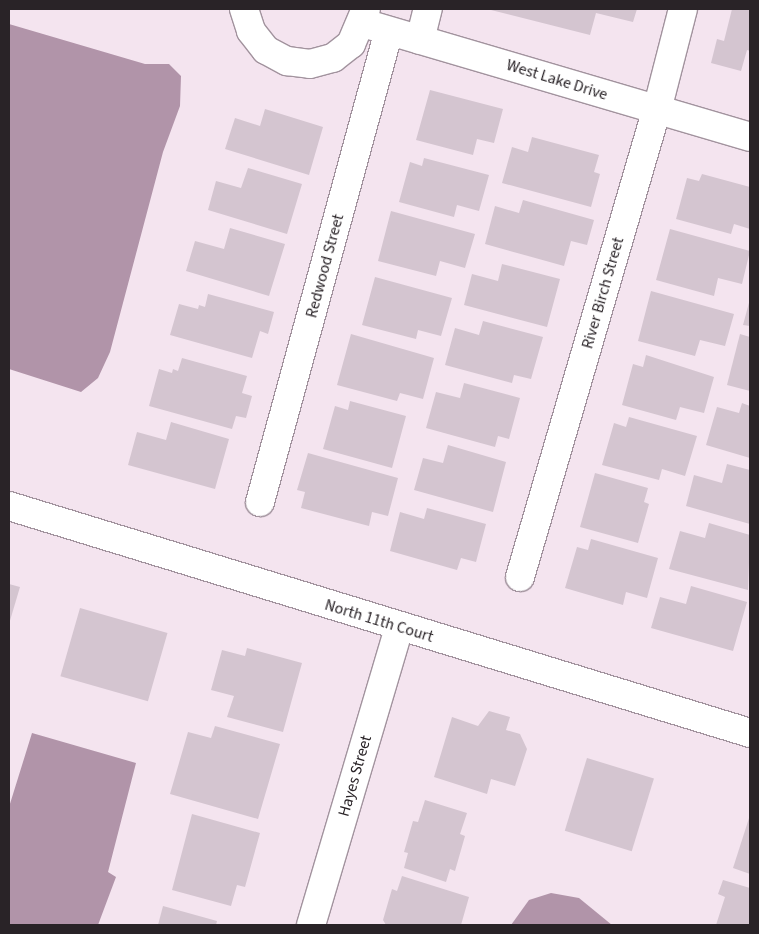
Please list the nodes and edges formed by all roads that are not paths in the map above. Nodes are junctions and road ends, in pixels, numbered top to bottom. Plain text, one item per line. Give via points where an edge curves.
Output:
1 (244, 9) edge
2 (428, 9) edge
3 (683, 9) edge
4 (365, 16) edge
5 (390, 31) junction
6 (420, 40) junction
7 (657, 110) junction
8 (750, 138) edge
9 (260, 502) dead end
10 (9, 506) edge
11 (520, 577) dead end
12 (399, 627) junction
13 (750, 733) edge
14 (311, 925) edge

1 - 4 street via 251,31 266,50 286,61 310,64 333,58 351,44
2 - 6 street
3 - 7 street, River Birch Street
4 - 5 street, West Lake Drive
5 - 6 street, West Lake Drive
5 - 9 street, Redwood Street
6 - 7 street, West Lake Drive
7 - 8 street, West Lake Drive
7 - 11 street, River Birch Street
10 - 12 street, North 11th Court
12 - 13 street, North 11th Court
12 - 14 street, Hayes Street

